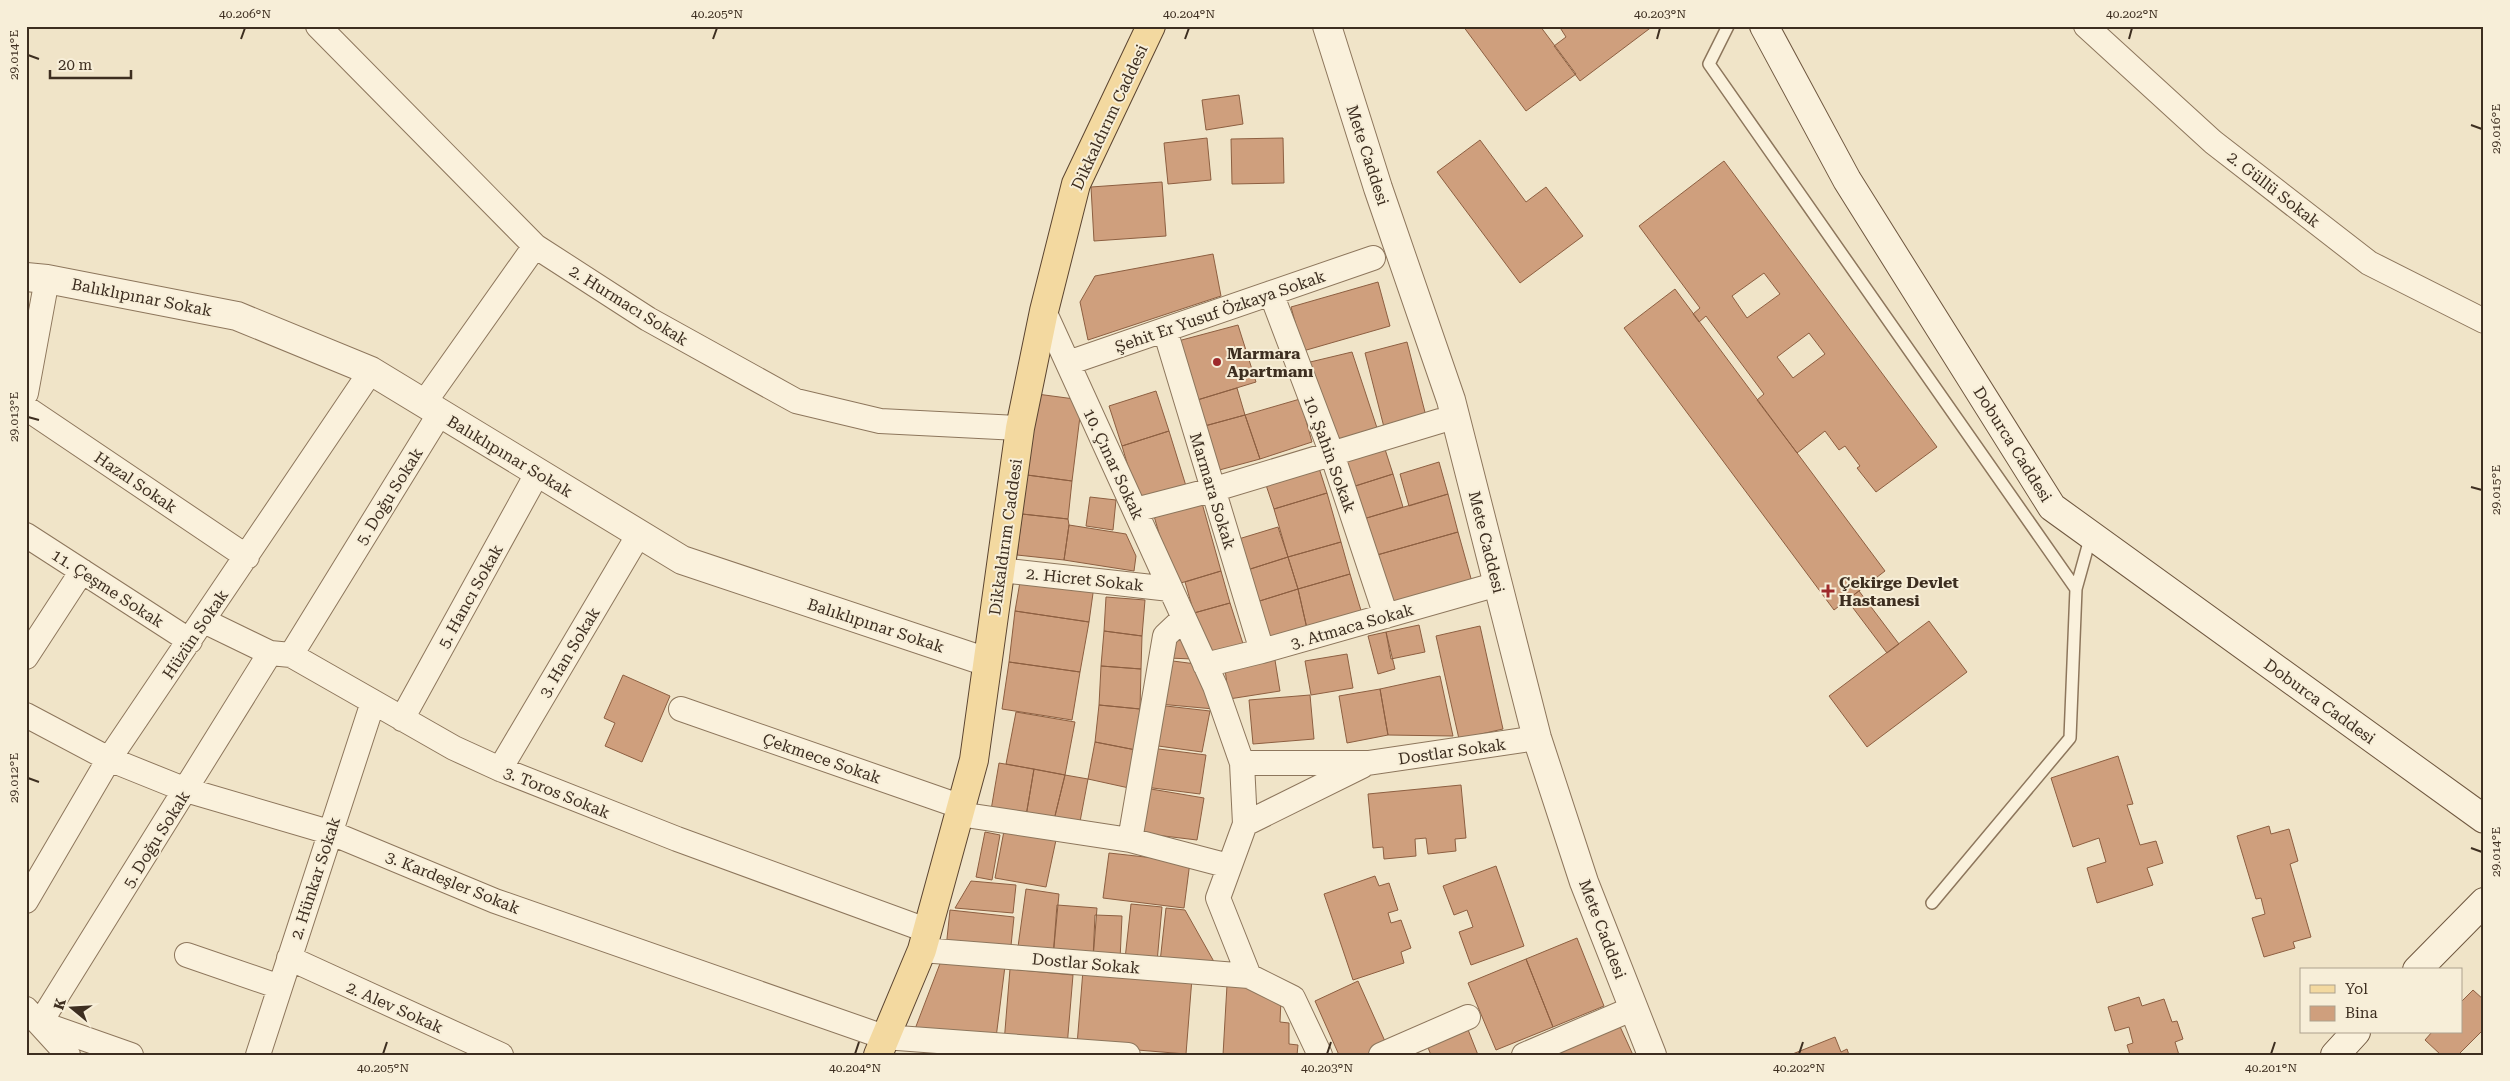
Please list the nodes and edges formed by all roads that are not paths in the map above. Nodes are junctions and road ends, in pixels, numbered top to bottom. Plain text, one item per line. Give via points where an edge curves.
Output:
1 (318, 26) edge
2 (1151, 26) edge
3 (1327, 26) edge
4 (1728, 26) edge
5 (1764, 26) edge
6 (2086, 26) edge
7 (535, 246) junction
8 (1373, 258) dead end
9 (37, 278) edge
10 (1271, 293) junction
11 (1044, 311) junction
12 (2484, 321) edge
13 (1165, 330) junction
14 (1068, 363) junction
15 (371, 371) junction
16 (26, 393) edge
17 (26, 408) edge
18 (432, 408) junction
19 (1440, 421) dead end
20 (1020, 428) junction
21 (1332, 454) junction
22 (538, 472) junction
23 (1212, 490) junction
24 (1135, 510) junction
25 (639, 534) junction
26 (26, 535) edge
27 (2090, 535) junction
28 (247, 557) junction
29 (1000, 570) junction
30 (82, 571) junction
31 (1498, 584) junction
32 (1170, 588) junction
33 (2076, 589) junction
34 (1386, 616) junction
35 (1184, 618) junction
36 (204, 621) junction
37 (190, 641) junction
38 (1262, 651) junction
39 (281, 654) junction
40 (26, 657) edge
41 (987, 662) junction
42 (1205, 665) junction
43 (373, 702) junction
44 (681, 709) dead end
45 (26, 715) edge
46 (402, 719) junction
47 (1537, 738) junction
48 (109, 759) junction
49 (1242, 763) junction
50 (1368, 763) junction
51 (500, 769) junction
52 (186, 790) junction
53 (960, 811) junction
54 (2484, 819) edge
55 (1245, 824) junction
56 (329, 832) junction
57 (1130, 840) junction
58 (1229, 866) junction
59 (26, 901) edge
60 (2484, 902) edge
61 (1932, 903) dead end
62 (924, 940) junction
63 (187, 955) dead end
64 (288, 958) junction
65 (2419, 968) edge
66 (1249, 976) junction
67 (280, 987) junction
68 (1634, 1008) junction
69 (33, 1016) edge
70 (1468, 1017) dead end
71 (881, 1046) edge
72 (68, 1055) edge
73 (131, 1055) edge
74 (258, 1055) edge
75 (501, 1055) edge
76 (1128, 1055) edge
77 (1320, 1055) edge
78 (1381, 1055) edge
79 (1524, 1055) edge
80 (1652, 1055) edge

1 - 7 street, 2. Hurmacı Sokak
2 - 11 main road, Dikkaldırım Caddesi via 1076,184
3 - 31 street, Mete Caddesi via 1378,188 1451,400
4 - 33 lane via 1709,64
5 - 27 street, Doburca Caddesi via 1847,180 2052,507
6 - 12 street, 2. Güllü Sokak via 2213,142 2369,263
7 - 18 street, 5. Doğu Sokak
7 - 20 street, 2. Hurmacı Sokak via 648,319 796,401 880,421
8 - 10 street, Şehit Er Yusuf Özkaya Sokak
9 - 15 street, Balıklıpınar Sokak via 237,316
9 - 16 street
10 - 13 street, Şehit Er Yusuf Özkaya Sokak
10 - 21 street, 10. Şahin Sokak
11 - 14 street, 10. Çınar Sokak
11 - 20 main road, Dikkaldırım Caddesi
13 - 14 street, Şehit Er Yusuf Özkaya Sokak
13 - 23 street, Marmara Sokak
14 - 24 street, 10. Çınar Sokak
15 - 18 street, Balıklıpınar Sokak
15 - 28 street, Hüzün Sokak
17 - 28 street, Hazal Sokak
18 - 22 street, Balıklıpınar Sokak
18 - 39 street, 5. Doğu Sokak
19 - 21 street
20 - 29 main road, Dikkaldırım Caddesi
21 - 23 street
21 - 34 street, 10. Şahin Sokak
22 - 25 street, Balıklıpınar Sokak
22 - 46 street, 5. Hancı Sokak
23 - 24 street
23 - 38 street, Marmara Sokak
24 - 32 street, 10. Çınar Sokak
25 - 41 street, Balıklıpınar Sokak via 682,560
25 - 51 street, 3. Han Sokak
26 - 30 street, 11. Çeşme Sokak
27 - 33 lane
27 - 54 street, Doburca Caddesi
28 - 36 street, Hüzün Sokak
29 - 32 street, 2. Hicret Sokak
29 - 41 main road, Dikkaldırım Caddesi
30 - 37 street, 11. Çeşme Sokak
30 - 40 street
31 - 34 street, 3. Atmaca Sokak
31 - 47 street, Mete Caddesi
32 - 35 street, 10. Çınar Sokak
33 - 61 lane via 2070,738
34 - 38 street, 3. Atmaca Sokak
35 - 42 street, 10. Çınar Sokak
35 - 57 street via 1164,636
36 - 37 street, Hüzün Sokak
36 - 39 street, 3. Toros Sokak
37 - 48 street, Hüzün Sokak
38 - 42 street, 3. Atmaca Sokak
39 - 43 street, 3. Toros Sokak
39 - 52 street, 5. Doğu Sokak
41 - 53 main road, Dikkaldırım Caddesi via 974,760
42 - 49 street, 10. Çınar Sokak
43 - 46 street, 3. Toros Sokak
43 - 56 street, 2. Hünkar Sokak
44 - 53 street, Çekmece Sokak
45 - 48 street, 3. Kardeşler Sokak
46 - 51 street, 3. Toros Sokak
47 - 50 street, Dostlar Sokak
47 - 68 street, Mete Caddesi via 1584,882
48 - 52 street, 3. Kardeşler Sokak
48 - 59 street, Hüzün Sokak
49 - 50 street, Dostlar Sokak
49 - 55 street, 10. Çınar Sokak
50 - 55 street, Dostlar Sokak
51 - 62 street, 3. Toros Sokak
52 - 56 street, 3. Kardeşler Sokak
52 - 69 street, 5. Doğu Sokak
53 - 57 street
53 - 62 main road, Dikkaldırım Caddesi
55 - 58 street, 10. Çınar Sokak
56 - 64 street, 2. Hünkar Sokak
56 - 71 street, 3. Kardeşler Sokak via 495,900
57 - 58 street
58 - 66 street, 10. Çınar Sokak via 1218,898
60 - 65 street
62 - 66 street, Dostlar Sokak
62 - 71 main road, Dikkaldırım Caddesi
63 - 67 street
64 - 67 street, 2. Hünkar Sokak
64 - 75 street, 2. Alev Sokak
66 - 77 street via 1293,998
67 - 74 street, 2. Hünkar Sokak
68 - 79 street
68 - 80 street, Mete Caddesi
69 - 72 street
69 - 73 street
70 - 78 street
71 - 76 street, 3. Kardeşler Sokak

